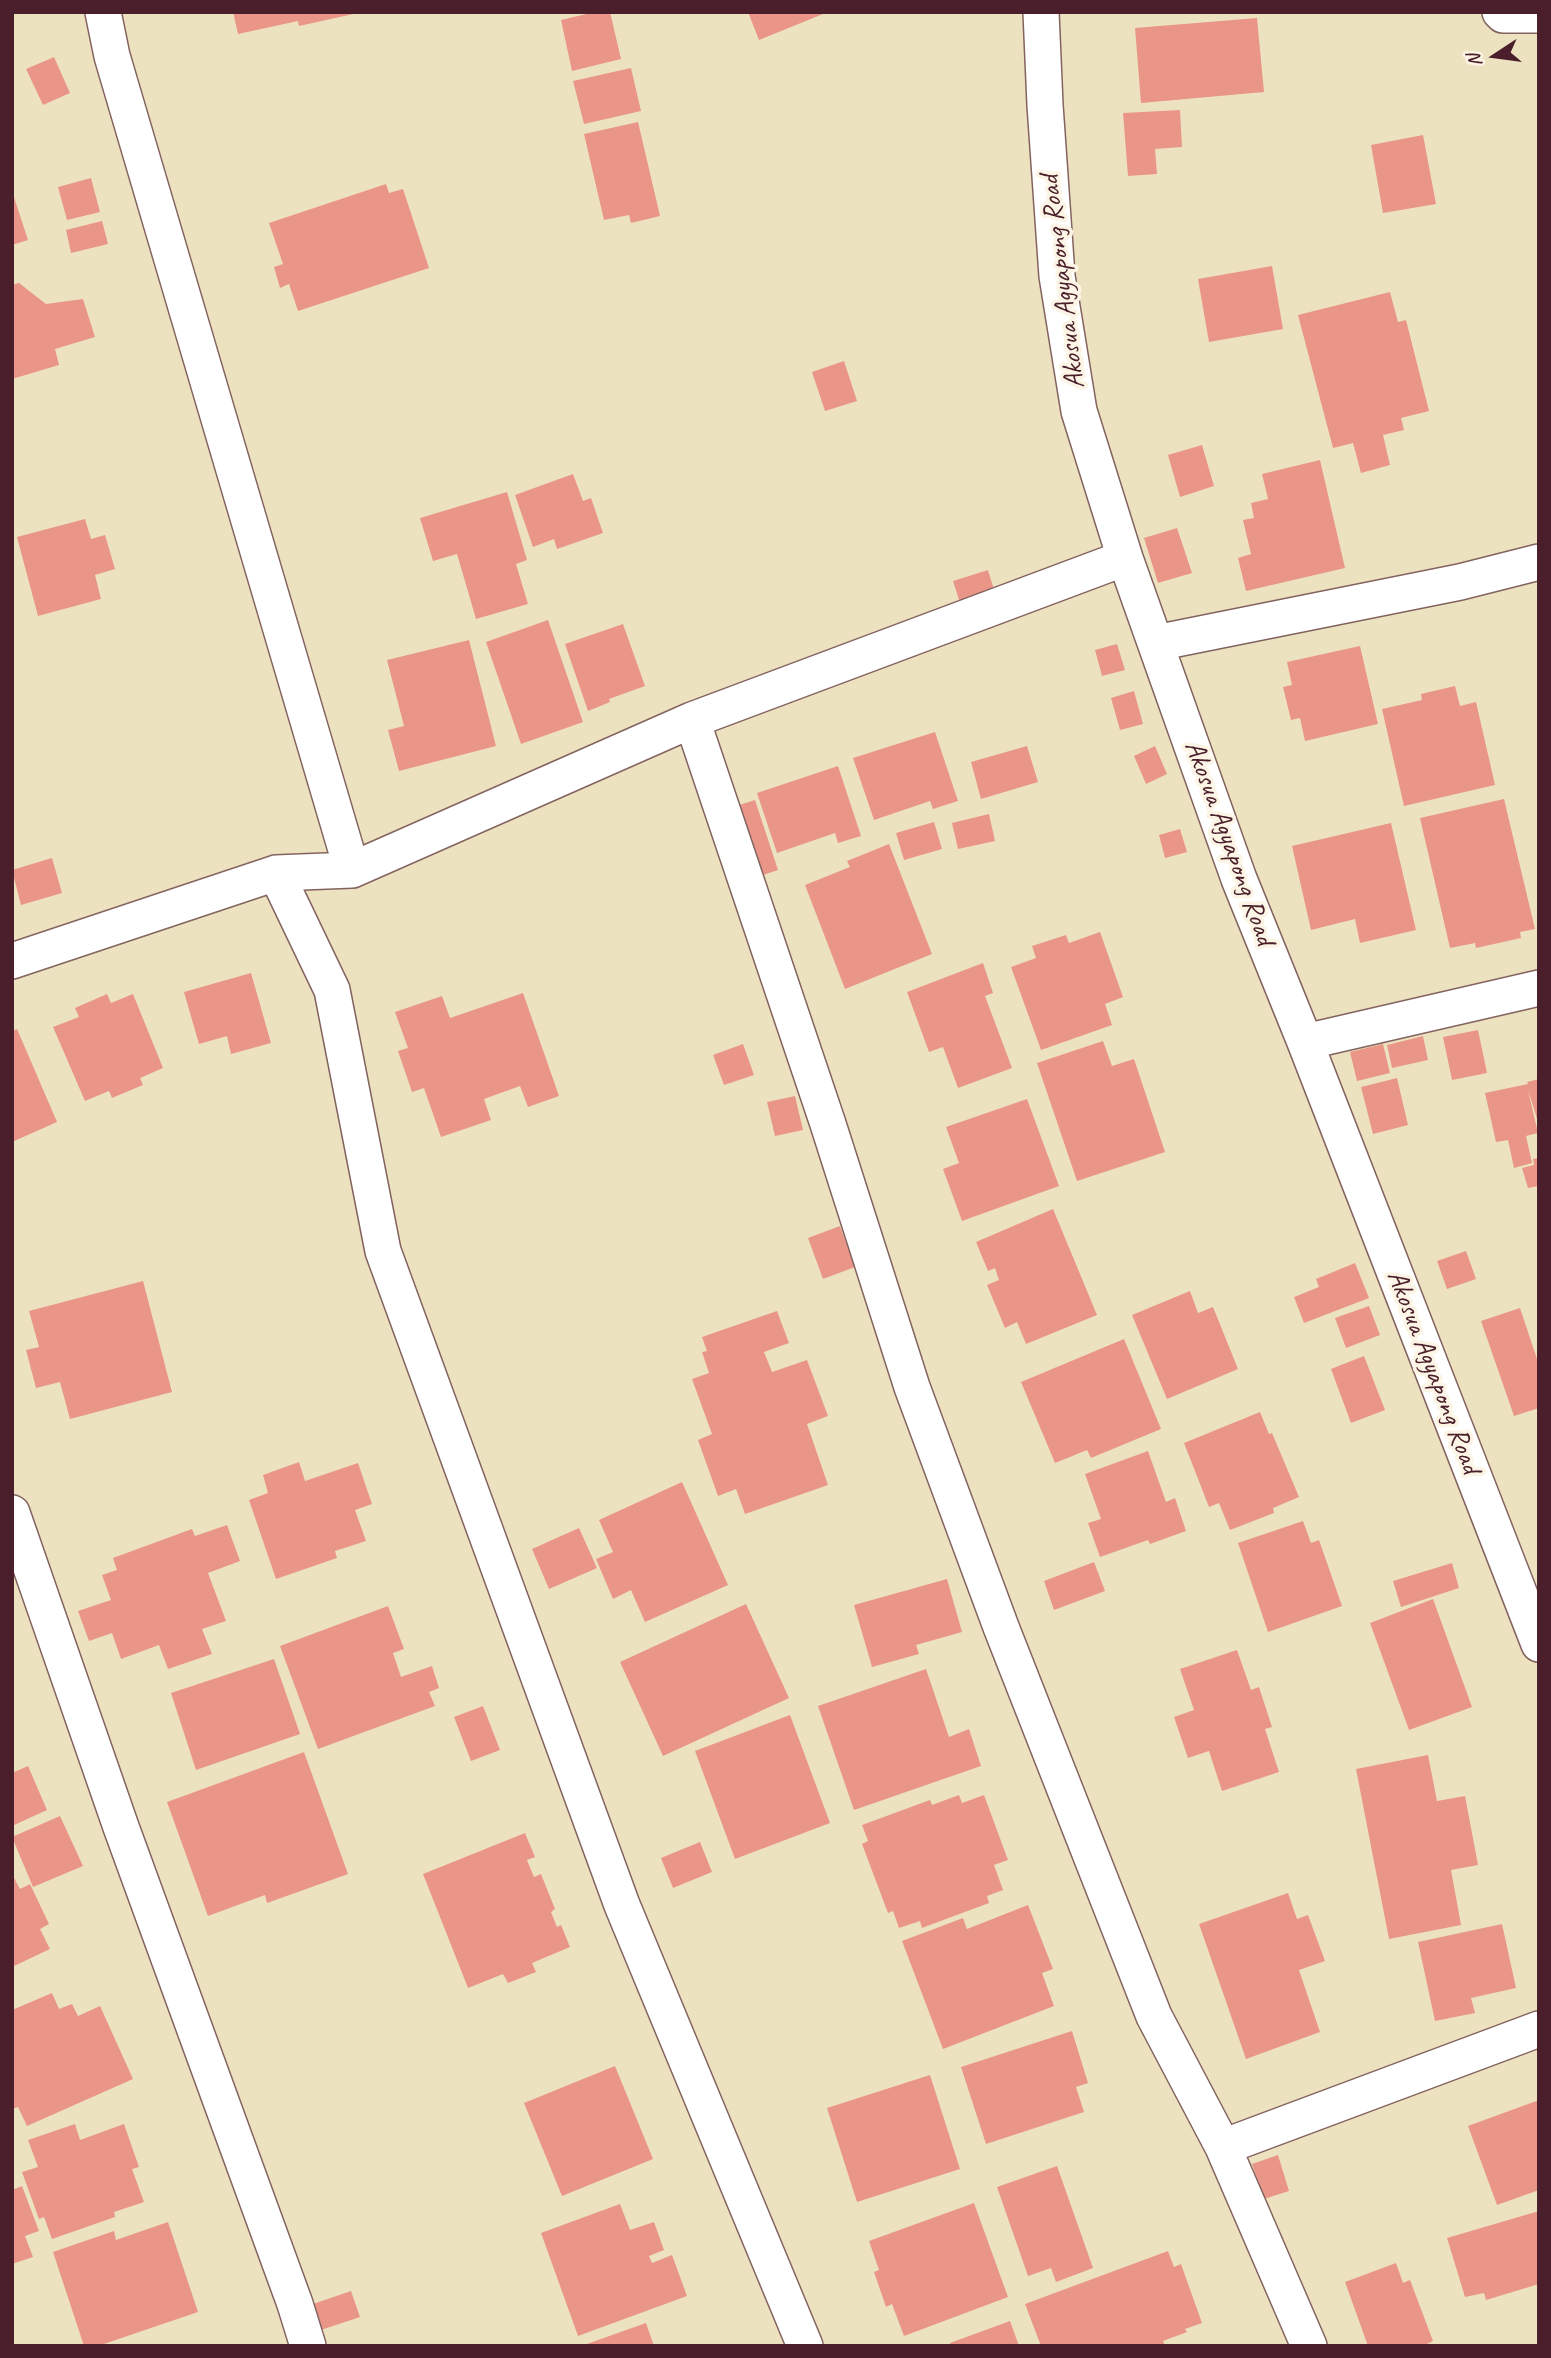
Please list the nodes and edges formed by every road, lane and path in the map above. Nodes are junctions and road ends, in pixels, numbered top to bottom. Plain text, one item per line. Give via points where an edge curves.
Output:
1 (103, 12) edge
2 (1041, 12) edge
3 (1500, 12) edge
4 (1539, 15) edge
5 (1125, 558) junction
6 (1539, 562) edge
7 (1156, 643) junction
8 (692, 719) junction
9 (352, 870) junction
10 (276, 873) junction
11 (12, 961) edge
12 (1539, 988) edge
13 (1306, 1042) junction
14 (12, 1513) edge
15 (1539, 1644) edge
16 (1539, 2029) edge
17 (1223, 2147) junction
18 (308, 2346) edge
19 (805, 2346) edge
20 (1309, 2346) edge

1 - 9 street via 112,57
2 - 5 street, Akosua Agyapong Road via 1057,276 1079,411
3 - 4 street
5 - 7 street, Akosua Agyapong Road
5 - 8 street
6 - 7 street
7 - 13 street, Akosua Agyapong Road via 1239,879
8 - 9 street
8 - 17 street via 912,1387 1001,1627 1154,2016
9 - 10 street
10 - 11 street
10 - 19 street via 332,990 383,1251 622,1905
12 - 13 street
13 - 15 street, Akosua Agyapong Road
14 - 18 street
16 - 17 street
17 - 20 street

